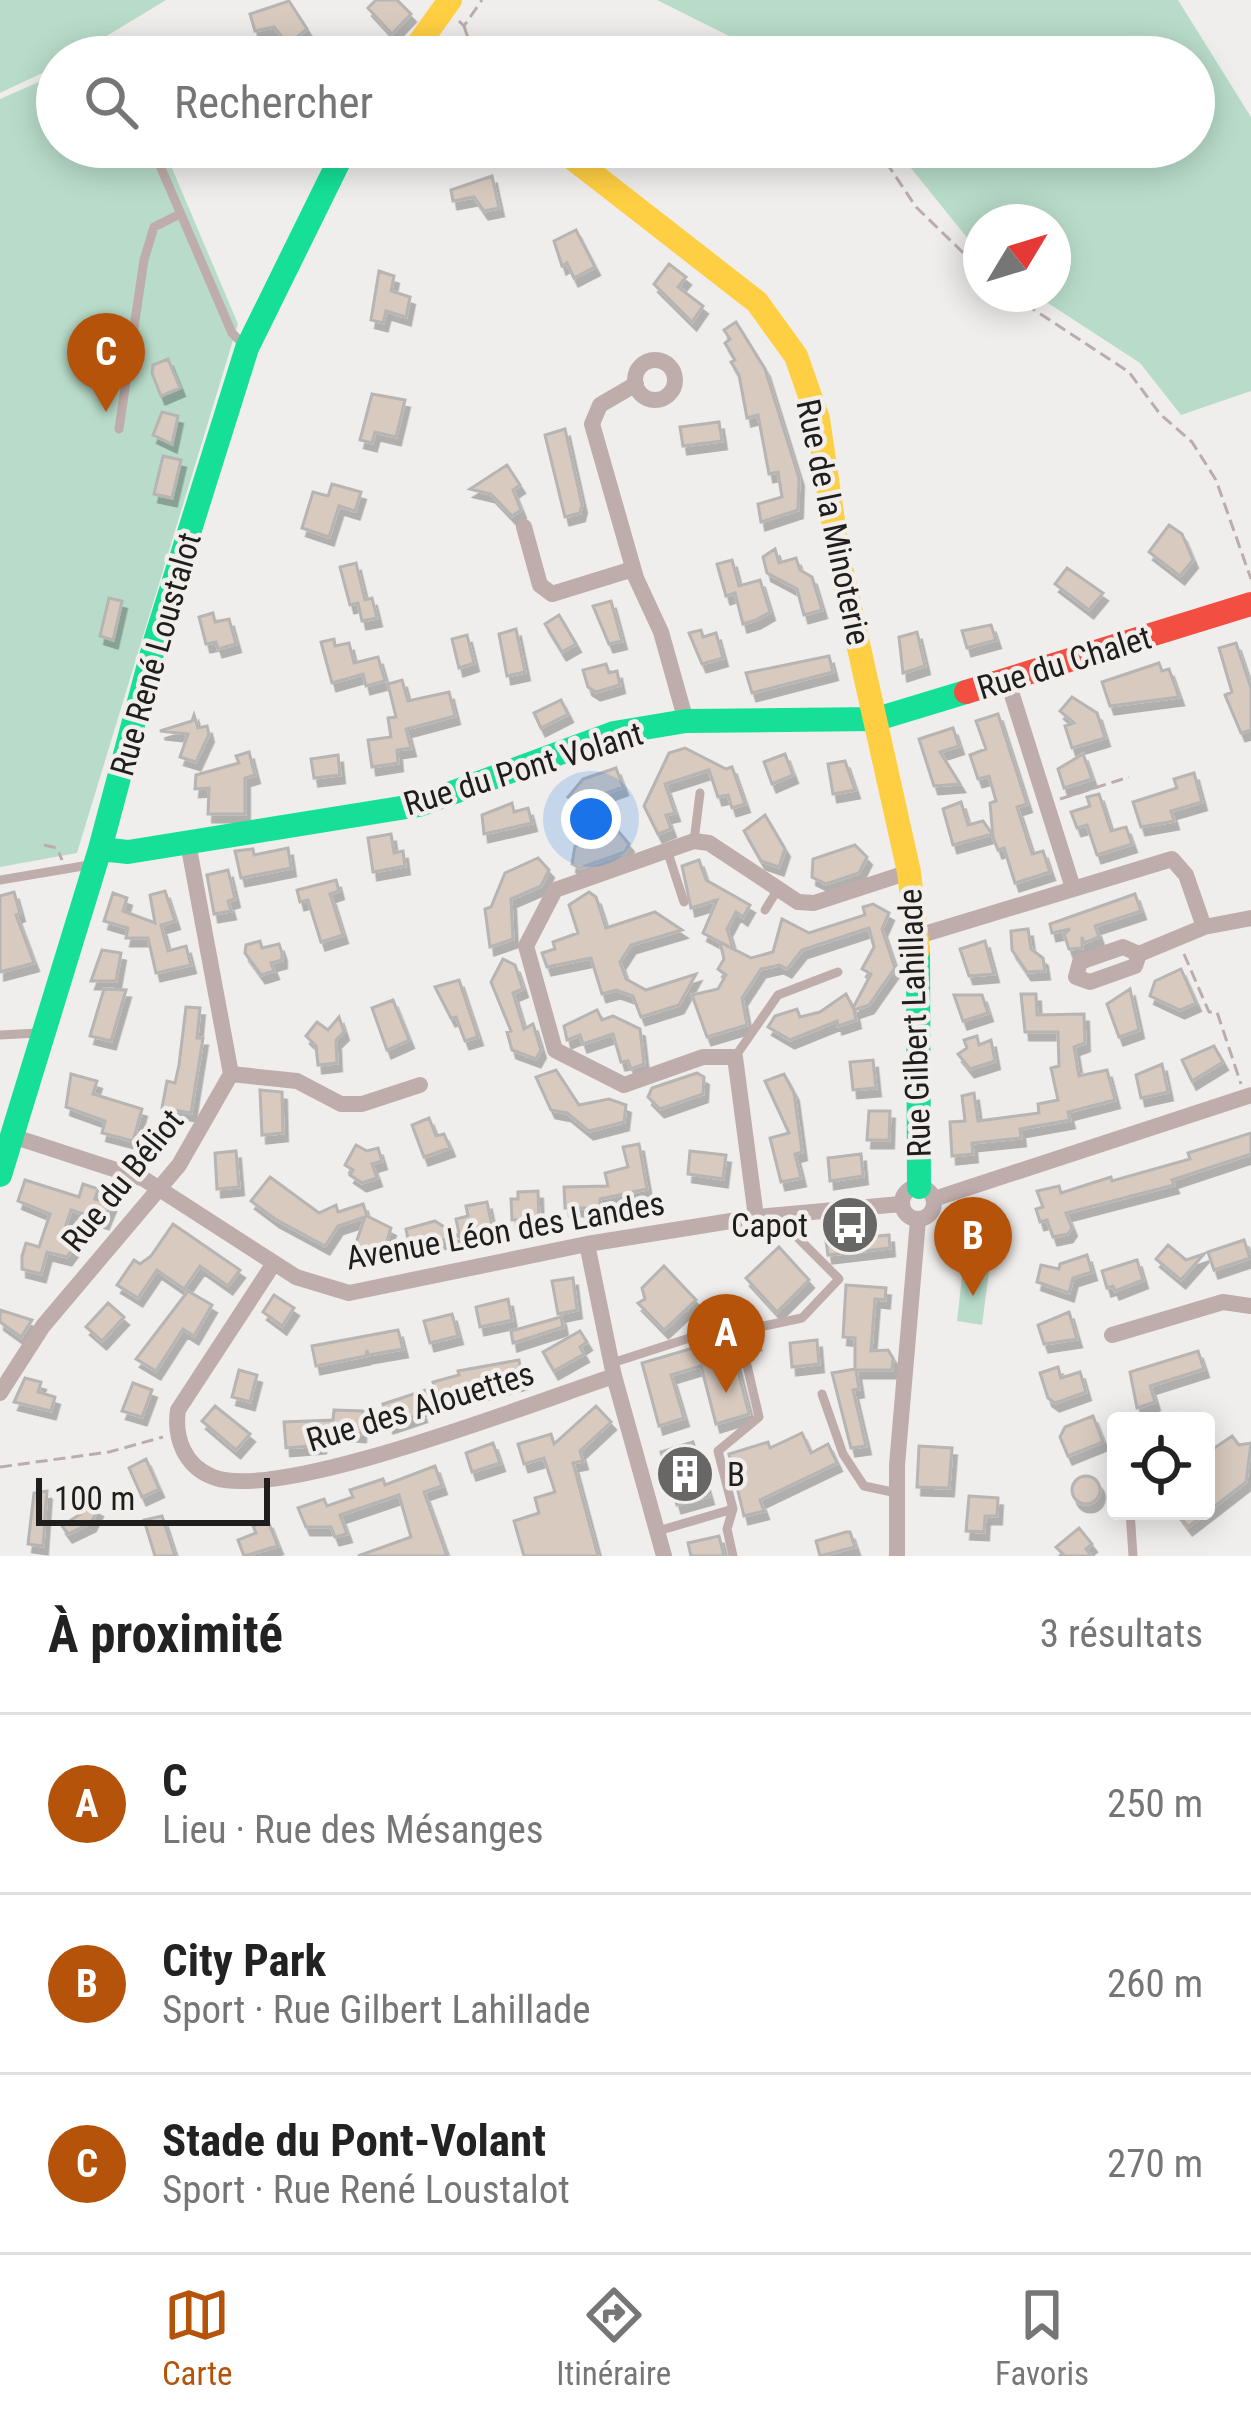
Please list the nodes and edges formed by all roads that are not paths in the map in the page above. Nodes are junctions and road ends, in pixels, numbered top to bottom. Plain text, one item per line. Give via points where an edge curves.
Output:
1 (445, 3) edge
2 (426, 34) edge
3 (160, 168) edge
4 (336, 168) edge
5 (585, 168) edge
6 (178, 215) junction
7 (247, 348) junction
8 (636, 384) dead end
9 (119, 429) dead end
10 (524, 527) dead end
11 (633, 568) junction
12 (1251, 604) edge
13 (1007, 680) junction
14 (877, 719) junction
15 (686, 721) junction
16 (700, 793) dead end
17 (694, 841) junction
18 (188, 843) junction
19 (667, 850) junction
20 (98, 857) junction
21 (909, 872) junction
22 (0, 880) edge
23 (1073, 888) junction
24 (778, 889) junction
25 (684, 902) dead end
26 (765, 910) dead end
27 (1251, 918) edge
28 (1204, 927) junction
29 (918, 936) junction
30 (1138, 954) dead end
31 (838, 973) dead end
32 (44, 1032) junction
33 (0, 1035) edge
34 (735, 1058) junction
35 (231, 1074) junction
36 (420, 1085) dead end
37 (1248, 1096) edge
38 (12, 1136) junction
39 (0, 1175) edge
40 (159, 1189) junction
41 (918, 1196) junction
42 (790, 1214) junction
43 (755, 1217) junction
44 (918, 1220) junction
45 (587, 1244) junction
46 (274, 1263) junction
47 (1251, 1306) edge
48 (1112, 1335) dead end
49 (746, 1361) dead end
50 (613, 1370) junction
51 (0, 1393) edge
52 (822, 1394) dead end
53 (897, 1493) junction
54 (734, 1509) junction
55 (1131, 1520) edge
56 (657, 1531) junction
57 (664, 1556) edge
58 (734, 1556) edge
59 (897, 1556) edge
60 (1133, 1556) edge

1 - 2 street
3 - 6 lane
4 - 7 street, Rue René Loustalot
5 - 14 street, Rue de la Minoterie via 758,302 796,356 818,419 838,554
6 - 7 lane via 232,333
6 - 9 lane via 154,227 144,260
7 - 20 street, Rue René Loustalot
8 - 11 street via 600,406 592,424
10 - 11 street via 540,585 552,594
11 - 15 street
12 - 13 street, Rue du Chalet
13 - 14 street, Rue du Chalet
13 - 23 street
14 - 15 street, Rue du Pont Volant
14 - 21 street, Rue Gilbert Lahillade
15 - 18 street, Rue du Pont Volant via 614,733 419,805
16 - 17 lane
17 - 19 street
17 - 24 street via 710,843
18 - 20 street, Rue du Pont Volant
18 - 35 street
19 - 25 lane
19 - 34 street via 555,890 526,946 555,1050 624,1085 704,1057
20 - 22 lane
20 - 32 street, Rue René Loustalot
21 - 24 street via 814,903
21 - 29 street, Rue Gilbert Lahillade
23 - 28 street via 1172,860 1186,874
23 - 29 street
24 - 26 lane
27 - 28 street
28 - 30 street
29 - 41 street, Rue Gilbert Lahillade
31 - 34 lane via 778,994
32 - 33 lane
32 - 38 street, Rue René Loustalot
34 - 43 street
35 - 36 street via 297,1081 341,1104
35 - 40 street, Rue du Béliot via 200,1135
37 - 41 street, Avenue Léon des Landes
38 - 39 street, Rue René Loustalot
38 - 40 street, Avenue Léon des Landes
40 - 46 street, Avenue Léon des Landes
40 - 51 street, Rue du Béliot via 43,1326
41 - 42 street, Avenue Léon des Landes
41 - 44 street via 931,1213
41 - 44 street via 905,1214
42 - 43 street, Avenue Léon des Landes
42 - 50 lane via 795,1235 839,1279 802,1318 739,1322
43 - 45 street, Avenue Léon des Landes
44 - 53 street
45 - 46 street, Avenue Léon des Landes via 349,1293
45 - 50 street
46 - 50 street, Rue des Alouettes via 189,1385 175,1433 190,1462 228,1481 326,1472
47 - 48 street via 1223,1302
49 - 54 lane via 759,1417 718,1451
50 - 56 street
52 - 53 lane via 864,1486
53 - 59 street
54 - 56 lane
54 - 58 lane via 727,1529
55 - 60 lane
56 - 57 street

